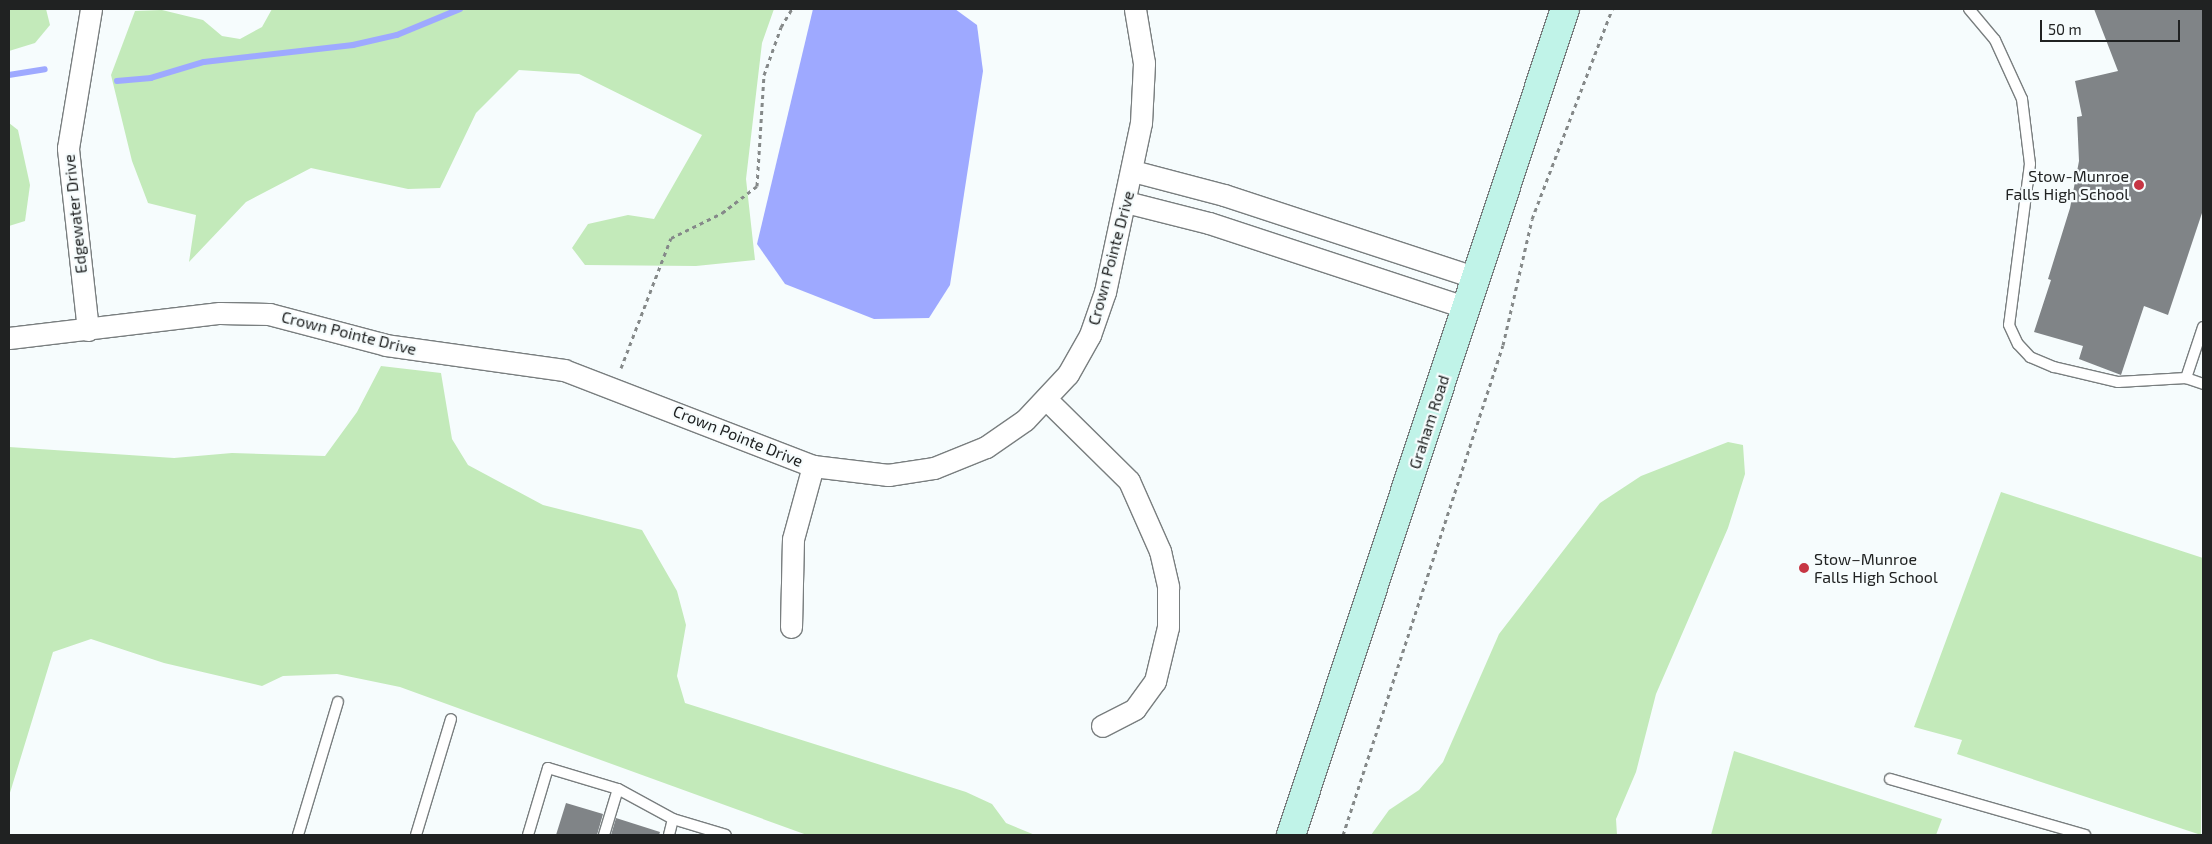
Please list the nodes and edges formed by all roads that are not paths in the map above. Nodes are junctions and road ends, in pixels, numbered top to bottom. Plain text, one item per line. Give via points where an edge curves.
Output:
1 (91, 9) edge
2 (1135, 9) edge
3 (1565, 9) edge
4 (1969, 9) edge
5 (1133, 171) junction
6 (1126, 202) junction
7 (1258, 206) junction
8 (1248, 236) junction
9 (1363, 242) junction
10 (1354, 271) junction
11 (1477, 278) junction
12 (1467, 308) junction
13 (2203, 328) edge
14 (88, 330) junction
15 (9, 338) edge
16 (2186, 378) junction
17 (2203, 384) edge
18 (1047, 400) junction
19 (813, 466) junction
20 (791, 627) dead end
21 (338, 702) dead end
22 (451, 719) dead end
23 (1102, 726) dead end
24 (1890, 778) dead end
25 (618, 789) junction
26 (673, 819) junction
27 (298, 835) edge
28 (416, 835) edge
29 (528, 835) edge
30 (604, 835) edge
31 (669, 835) edge
32 (726, 835) edge
33 (1291, 835) edge
34 (2085, 835) edge

1 - 14 street, Edgewater Drive via 68,148
2 - 5 street, Crown Pointe Drive via 1144,84
3 - 11 main road, Graham Road
4 - 16 lane via 1995,40 2022,99 2030,164 2009,325 2018,344 2030,357 2054,367 2118,382
5 - 6 street, Crown Pointe Drive
5 - 7 street
6 - 8 street
6 - 18 street, Crown Pointe Drive via 1097,318 1079,358
7 - 8 street
7 - 9 street
8 - 10 street
9 - 10 street
9 - 11 street
10 - 12 street
11 - 12 main road, Graham Road
12 - 33 main road, Graham Road
13 - 16 lane
14 - 15 street, Crown Pointe Drive
14 - 19 street, Crown Pointe Drive via 220,313 269,314 386,345 564,370
16 - 17 lane
18 - 19 street, Crown Pointe Drive via 992,443 934,468 881,475
18 - 23 street via 1129,481 1157,544 1168,587 1168,627 1155,681 1135,709
19 - 20 street via 794,539
21 - 27 lane
22 - 28 lane
24 - 34 lane
25 - 26 lane
25 - 29 lane via 548,768
25 - 30 lane
26 - 31 lane
26 - 32 lane

